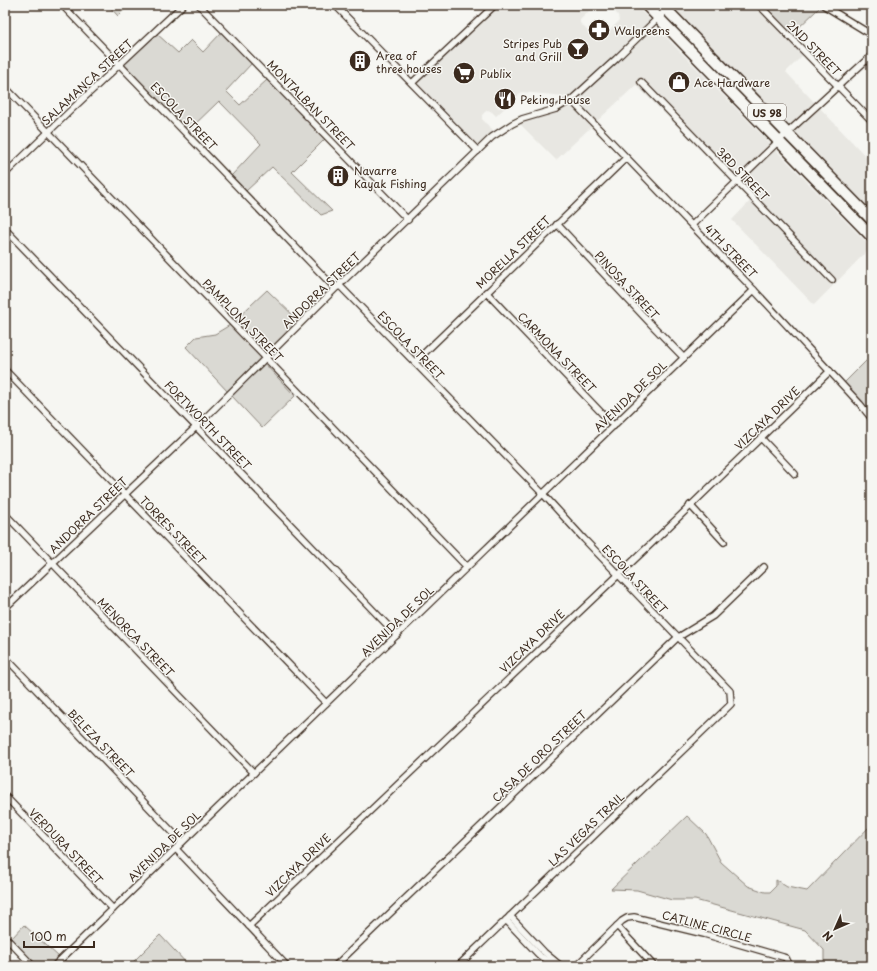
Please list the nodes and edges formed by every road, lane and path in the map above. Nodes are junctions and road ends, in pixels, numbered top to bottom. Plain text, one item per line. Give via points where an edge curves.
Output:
1 (62, 5) edge
2 (183, 5) edge
3 (199, 5) edge
4 (335, 5) edge
5 (495, 5) edge
6 (646, 5) edge
7 (759, 5) edge
8 (823, 5) edge
9 (664, 7) edge
10 (658, 18) junction
11 (872, 35) edge
12 (872, 55) edge
13 (120, 64) junction
14 (641, 82) dead end
15 (412, 83) junction
16 (5, 87) edge
17 (838, 87) junction
18 (571, 100) junction
19 (872, 121) edge
20 (48, 132) junction
21 (787, 133) junction
22 (779, 142) junction
23 (478, 151) junction
24 (626, 158) junction
25 (5, 174) edge
26 (737, 182) junction
27 (408, 220) junction
28 (872, 220) edge
29 (557, 224) junction
30 (692, 225) junction
31 (5, 229) edge
32 (871, 235) edge
33 (832, 280) dead end
34 (337, 287) junction
35 (754, 290) junction
36 (486, 292) junction
37 (266, 358) junction
38 (684, 358) junction
39 (415, 362) junction
40 (5, 370) edge
41 (830, 371) junction
42 (872, 419) edge
43 (614, 426) junction
44 (196, 427) junction
45 (761, 438) junction
46 (795, 474) dead end
47 (124, 494) junction
48 (543, 494) junction
49 (690, 505) junction
50 (5, 514) edge
51 (724, 542) dead end
52 (52, 563) junction
53 (467, 567) junction
54 (764, 567) dead end
55 (618, 574) junction
56 (5, 608) edge
57 (397, 635) junction
58 (677, 638) junction
59 (5, 657) edge
60 (326, 703) junction
61 (728, 708) joint
62 (254, 773) junction
63 (5, 796) edge
64 (182, 842) junction
65 (176, 849) junction
66 (112, 909) junction
67 (508, 918) junction
68 (249, 926) junction
69 (617, 926) junction
70 (5, 937) edge
71 (33, 966) edge
72 (54, 966) edge
73 (287, 966) edge
74 (334, 966) edge
75 (458, 966) edge
76 (556, 966) edge
77 (561, 966) edge
78 (576, 966) edge
79 (654, 966) edge
80 (790, 966) edge

1 - 13 street, ESCOLA STREET
2 - 13 street, SALAMANCA STREET
3 - 27 street, MONTALBAN STREET
4 - 15 street
5 - 15 street
6 - 10 highway, US 98
7 - 17 street, 2ND STREET
8 - 11 street
9 - 10 street, ANDORRA STREET
9 - 21 highway, US 98
10 - 18 street, ANDORRA STREET
10 - 22 highway, US 98
12 - 17 street
13 - 20 street, SALAMANCA STREET
13 - 34 street, ESCOLA STREET via 333,286
14 - 26 street, 3RD STREET
15 - 23 street
16 - 20 street, PAMPLONA STREET
17 - 19 street, 2ND STREET
17 - 21 street
18 - 23 street, ANDORRA STREET via 556,109 512,124 492,137
18 - 24 street, 4TH STREET
20 - 25 street, SALAMANCA STREET
20 - 37 street, PAMPLONA STREET
21 - 22 street
21 - 28 highway, US 98
22 - 26 street
22 - 32 highway, US 98
23 - 27 street, ANDORRA STREET
24 - 29 street, MORELLA STREET
24 - 30 street, 4TH STREET
26 - 30 street
26 - 33 street, 3RD STREET
27 - 34 street, ANDORRA STREET
29 - 36 street, MORELLA STREET
29 - 38 street, PINOSA STREET
30 - 35 street, 4TH STREET
31 - 44 street, FORTWORTH STREET
34 - 37 street, ANDORRA STREET
34 - 39 street, ESCOLA STREET via 341,287
35 - 38 street, AVENIDA DE SOL
35 - 41 street, 4TH STREET
36 - 39 street, MORELLA STREET
36 - 43 street, CARMONA STREET
37 - 44 street, ANDORRA STREET
37 - 53 street, PAMPLONA STREET
38 - 43 street, AVENIDA DE SOL
39 - 48 street, ESCOLA STREET
40 - 47 street, TORRES STREET
41 - 42 street, 4TH STREET
41 - 45 street, VIZCAYA DRIVE
43 - 48 street, AVENIDA DE SOL
44 - 47 street, ANDORRA STREET
44 - 57 street, FORTWORTH STREET
45 - 46 street
45 - 49 street, VIZCAYA DRIVE
47 - 52 street, ANDORRA STREET
47 - 60 street, TORRES STREET
48 - 53 street, AVENIDA DE SOL
48 - 55 street, ESCOLA STREET
49 - 51 street
49 - 55 street, VIZCAYA DRIVE
50 - 52 street, MENORCA STREET
52 - 56 street, ANDORRA STREET
52 - 62 street, MENORCA STREET
53 - 57 street, AVENIDA DE SOL
54 - 58 street, CASA DE ORO STREET via 713,616
55 - 58 street, ESCOLA STREET
55 - 68 street, VIZCAYA DRIVE
57 - 60 street, AVENIDA DE SOL
58 - 61 street, ESCOLA STREET via 730,691 731,704
58 - 74 street, CASA DE ORO STREET
59 - 64 street, BELEZA STREET
60 - 62 street, AVENIDA DE SOL
61 - 67 street, LAS VEGAS TRAIL
62 - 64 street, AVENIDA DE SOL
63 - 66 street, VERDURA STREET
64 - 65 street, AVENIDA DE SOL
65 - 66 street, AVENIDA DE SOL
65 - 68 street
66 - 72 street, AVENIDA DE SOL
67 - 75 street, LAS VEGAS TRAIL
67 - 76 street via 540,956
67 - 77 street
68 - 73 street
69 - 78 street, CATLINE CIRCLE
69 - 79 street
69 - 80 street, CATLINE CIRCLE via 627,918 634,917 783,956
70 - 71 street

